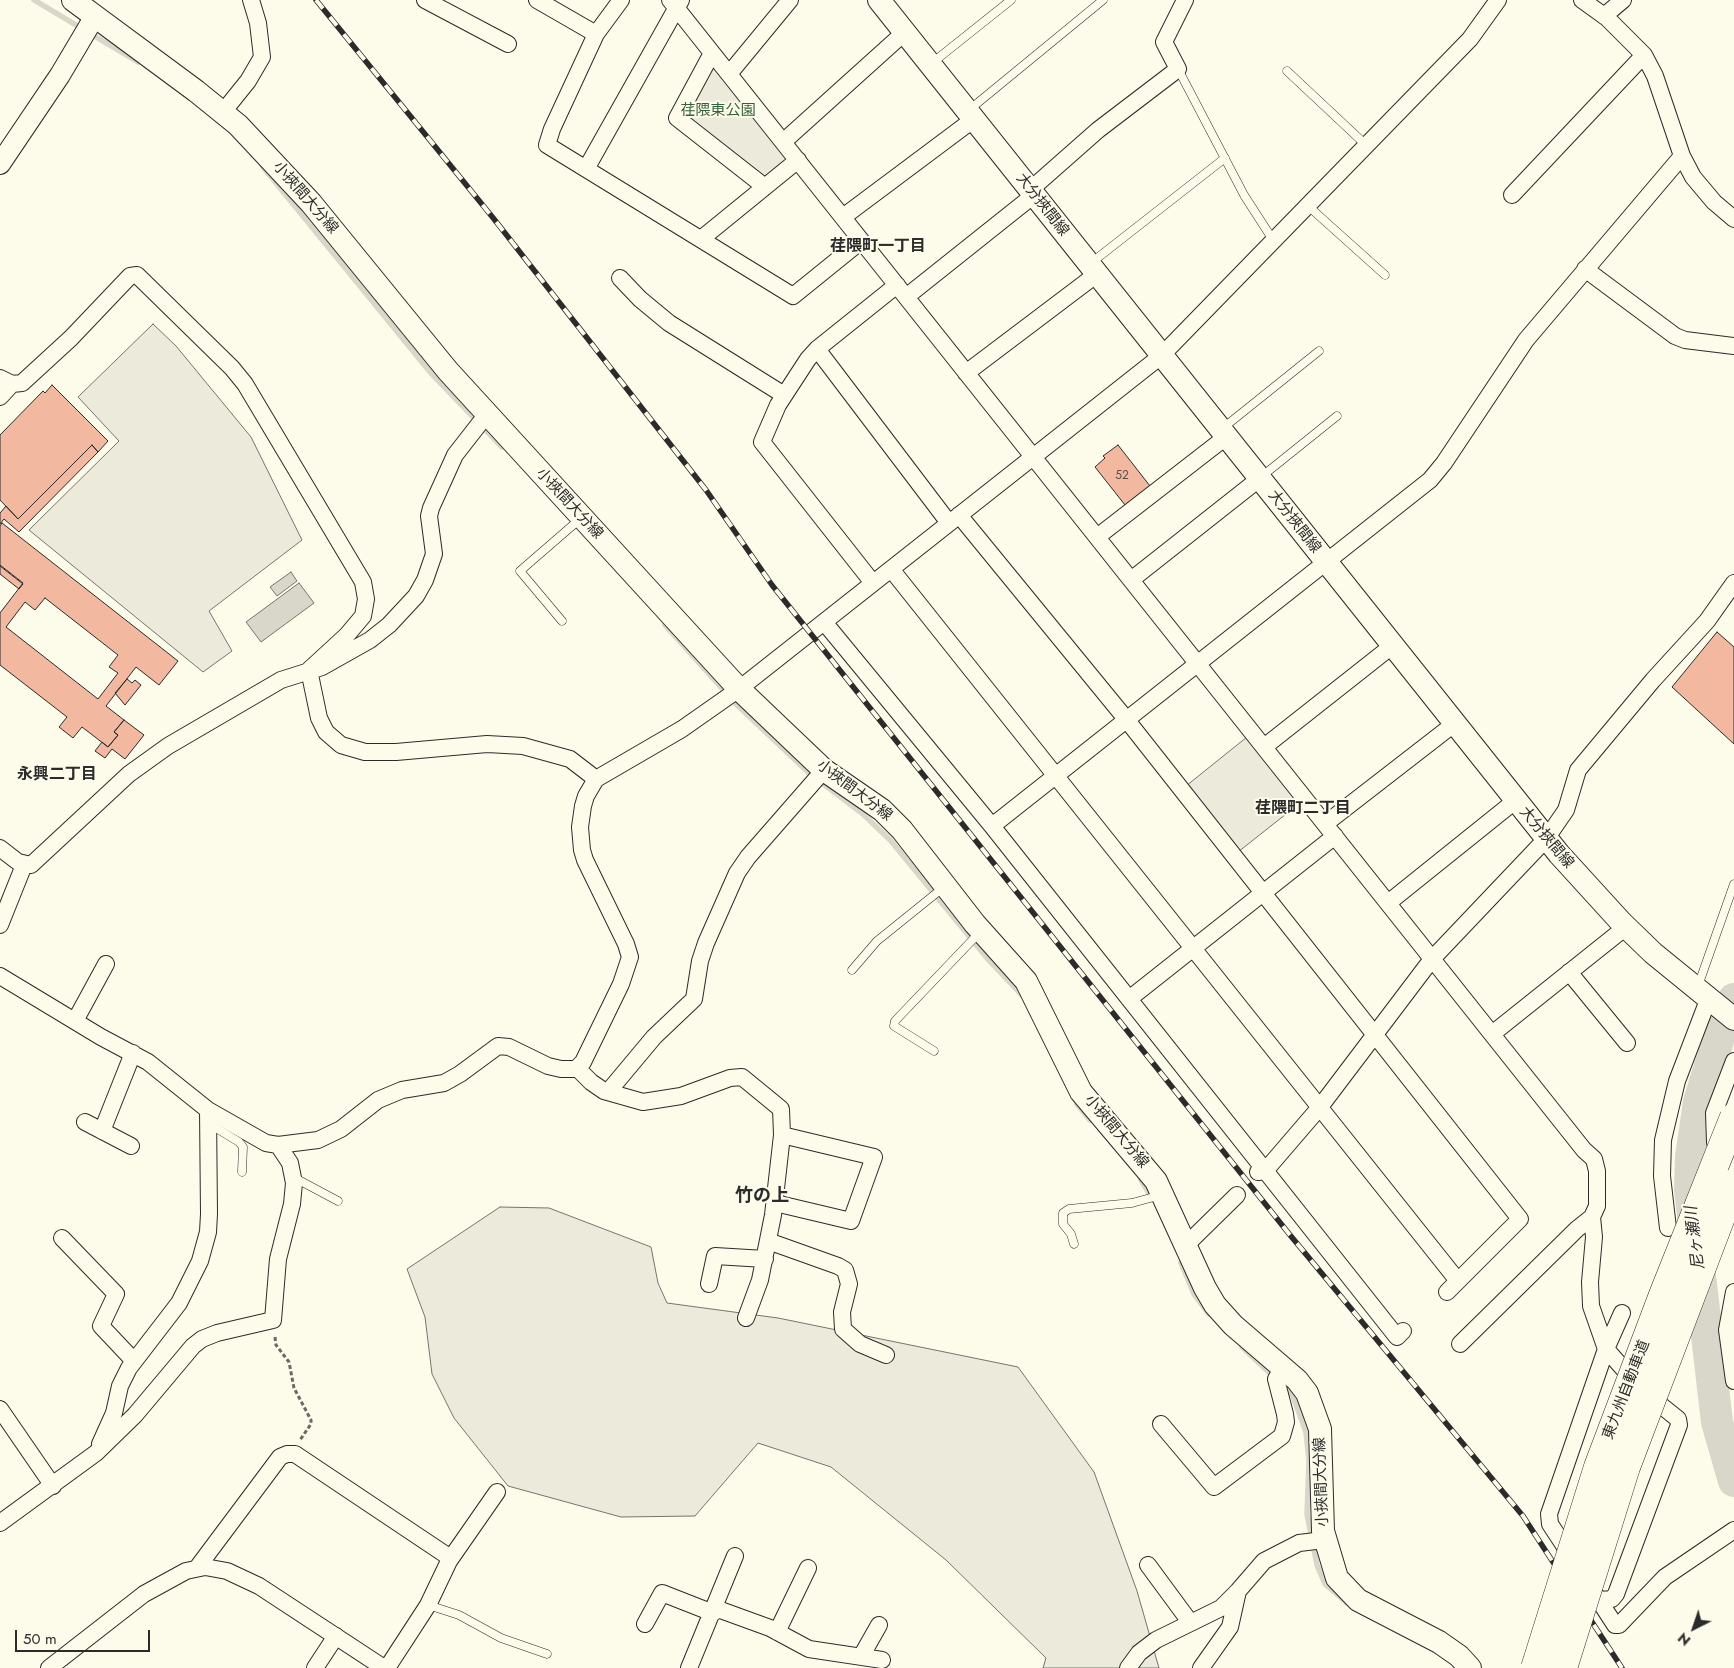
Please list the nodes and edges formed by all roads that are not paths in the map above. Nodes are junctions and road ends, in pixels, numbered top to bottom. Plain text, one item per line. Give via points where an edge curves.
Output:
1 (73, 0) edge
2 (251, 0) edge
3 (425, 0) edge
4 (537, 0) edge
5 (621, 0) edge
6 (790, 0) edge
7 (879, 0) edge
8 (1011, 0) edge
9 (1103, 0) edge
10 (1185, 0) edge
11 (1582, 0) edge
12 (1623, 0) edge
13 (1494, 1) edge
14 (676, 3) edge
15 (95, 16) junction
16 (1604, 16) junction
17 (905, 32) junction
18 (596, 34) junction
19 (508, 44) dead end
20 (712, 53) junction
21 (1644, 55) junction
22 (930, 64) junction
23 (1178, 69) junction
24 (1286, 71) dead end
25 (729, 74) junction
26 (223, 112) junction
27 (971, 115) junction
28 (783, 142) junction
29 (1366, 145) junction
30 (1682, 156) junction
31 (1225, 158) junction
32 (798, 160) junction
33 (0, 164) edge
34 (586, 169) junction
35 (765, 187) junction
36 (1032, 192) junction
37 (1512, 195) dead end
38 (1307, 205) junction
39 (842, 217) junction
40 (1734, 219) edge
41 (700, 239) junction
42 (861, 240) junction
43 (1273, 240) junction
44 (1585, 269) junction
45 (1093, 270) junction
46 (1385, 275) dead end
47 (620, 278) dead end
48 (901, 291) junction
49 (1734, 346) edge
50 (817, 349) junction
51 (1319, 351) dead end
52 (1160, 356) junction
53 (966, 373) junction
54 (6, 381) edge
55 (784, 395) junction
56 (0, 396) edge
57 (487, 414) junction
58 (1337, 416) dead end
59 (1223, 434) junction
60 (1033, 457) junction
61 (1259, 478) junction
62 (582, 518) junction
63 (954, 519) junction
64 (1097, 537) junction
65 (1326, 562) junction
66 (891, 569) junction
67 (1131, 580) junction
68 (873, 583) junction
69 (1734, 583) edge
70 (562, 621) dead end
71 (824, 622) junction
72 (1392, 646) junction
73 (1197, 663) junction
74 (309, 670) junction
75 (739, 689) junction
76 (1126, 719) junction
77 (1454, 724) junction
78 (1264, 747) junction
79 (824, 770) junction
80 (1057, 774) junction
81 (596, 779) junction
82 (1515, 801) junction
83 (992, 826) junction
84 (1330, 830) junction
85 (1546, 839) junction
86 (0, 848) edge
87 (24, 865) junction
88 (1734, 884) edge
89 (946, 886) junction
90 (1263, 893) junction
91 (1388, 904) junction
92 (0, 925) edge
93 (1626, 927) junction
94 (981, 931) junction
95 (1194, 948) junction
96 (1432, 959) junction
97 (106, 964) dead end
98 (852, 970) dead end
99 (1569, 972) junction
100 (0, 976) edge
101 (1702, 995) junction
102 (1129, 999) junction
103 (1734, 1019) edge
104 (75, 1021) junction
105 (1375, 1034) junction
106 (1492, 1034) junction
107 (1627, 1043) dead end
108 (934, 1051) dead end
109 (133, 1053) junction
110 (1734, 1060) edge
111 (577, 1068) junction
112 (608, 1092) junction
113 (1320, 1107) junction
114 (208, 1116) junction
115 (1734, 1117) edge
116 (85, 1122) dead end
117 (102, 1131) junction
118 (782, 1135) junction
119 (278, 1145) junction
120 (130, 1146) dead end
121 (1262, 1171) junction
122 (242, 1172) dead end
123 (293, 1177) junction
124 (1734, 1183) edge
125 (1163, 1195) junction
126 (1237, 1195) dead end
127 (338, 1200) dead end
128 (775, 1203) junction
129 (1734, 1205) edge
130 (1592, 1218) junction
131 (1668, 1228) dead end
132 (62, 1238) dead end
133 (768, 1241) junction
134 (1074, 1244) dead end
135 (1186, 1245) junction
136 (765, 1260) junction
137 (709, 1284) dead end
138 (1734, 1292) edge
139 (1622, 1313) dead end
140 (746, 1318) dead end
141 (1403, 1331) dead end
142 (1460, 1344) dead end
143 (1606, 1349) junction
144 (886, 1355) dead end
145 (134, 1361) junction
146 (1283, 1367) junction
147 (1734, 1381) edge
148 (0, 1409) edge
149 (1162, 1424) dead end
150 (96, 1453) junction
151 (53, 1486) junction
152 (497, 1492) dead end
153 (0, 1523) edge
154 (1734, 1530) edge
155 (1323, 1540) junction
156 (735, 1556) dead end
157 (449, 1561) junction
158 (1148, 1565) dead end
159 (197, 1568) junction
160 (808, 1568) dead end
161 (1238, 1591) junction
162 (1599, 1600) junction
163 (428, 1605) junction
164 (714, 1610) junction
165 (1190, 1622) junction
166 (645, 1624) dead end
167 (878, 1625) dead end
168 (777, 1632) junction
169 (336, 1636) junction
170 (547, 1654) dead end
171 (862, 1655) junction
172 (882, 1660) dead end
173 (49, 1668) edge
174 (315, 1668) edge
175 (386, 1668) edge
176 (689, 1668) edge
177 (1128, 1668) edge
178 (1201, 1668) edge
179 (1470, 1668) edge
180 (1535, 1668) edge
181 (1562, 1668) edge

1 - 15 main road, 小挾間大分線
2 - 26 street via 258,23 262,57
3 - 19 street
4 - 18 street
5 - 18 street
6 - 25 street
7 - 17 main road, 大分挾間線
8 - 22 lane
9 - 27 lane
10 - 23 street via 1164,42
11 - 16 street
12 - 16 street
13 - 29 street via 1470,39
14 - 20 street
14 - 34 street
15 - 26 main road, 小挾間大分線
15 - 33 street
16 - 21 street
17 - 22 main road, 大分挾間線
17 - 28 street
18 - 34 street via 547,144
20 - 25 street
20 - 35 street via 677,118
21 - 30 street via 1655,76
21 - 37 street
22 - 27 main road, 大分挾間線
23 - 31 lane
23 - 36 street via 1098,130
24 - 29 lane
25 - 28 street
26 - 57 main road, 小挾間大分線 via 311,203 408,324
27 - 36 main road, 大分挾間線
27 - 39 street
28 - 32 street
29 - 38 street
30 - 40 street via 1704,192
30 - 44 street
31 - 43 lane via 1244,196
31 - 45 lane
32 - 35 street
32 - 39 street
34 - 41 street
35 - 41 street
36 - 45 main road, 大分挾間線
36 - 48 street
38 - 43 street
38 - 46 lane
39 - 42 street
41 - 42 street via 793,296
42 - 48 street
43 - 52 street
44 - 49 street via 1675,336
44 - 65 street via 1526,340 1430,480
45 - 52 main road, 大分挾間線
45 - 53 street
47 - 55 street via 669,323
48 - 50 street
48 - 53 street
50 - 55 street
50 - 63 street
51 - 59 lane
52 - 59 main road, 大分挾間線
52 - 60 street
53 - 60 street
54 - 56 street
54 - 74 street via 22,383 71,338 130,276 137,275 245,384 360,573 366,599 363,616
55 - 68 street via 762,442 764,447
57 - 62 main road, 小挾間大分線
57 - 74 street via 455,454 432,508 429,516 434,554 416,596 401,614 370,640
58 - 61 lane
59 - 61 main road, 大分挾間線
59 - 64 street
60 - 63 street
60 - 64 street
61 - 65 main road, 大分挾間線
61 - 67 street
62 - 70 lane via 520,571
62 - 75 main road, 小挾間大分線
63 - 66 street
63 - 76 street
64 - 67 street
65 - 72 main road, 大分挾間線
65 - 73 street
66 - 68 street
66 - 80 street
67 - 73 street
68 - 71 street
69 - 85 street via 1707,621 1578,770 1566,810
71 - 75 street
71 - 83 street
72 - 77 main road, 大分挾間線
72 - 78 street
73 - 76 street
73 - 78 street
74 - 81 street via 322,725 332,738 352,750 380,753 487,744 517,746 570,759
74 - 87 street via 281,680 156,754 129,774 38,860
75 - 79 main road, 小挾間大分線
75 - 81 street via 682,728
76 - 80 street
76 - 90 street
77 - 82 main road, 大分挾間線
77 - 84 street
78 - 84 street
79 - 89 main road, 小挾間大分線 via 892,819
79 - 112 street via 737,873 706,943 694,999 654,1037
80 - 83 street
80 - 95 street
81 - 111 street via 583,806 580,827 582,850 630,957 621,984
82 - 85 main road, 大分挾間線
82 - 91 street
83 - 102 street
84 - 90 street
84 - 91 street
85 - 93 main road, 大分挾間線
85 - 96 street
86 - 87 street
87 - 92 street
88 - 101 lane
89 - 94 main road, 小挾間大分線
89 - 98 lane via 877,941
90 - 95 street
90 - 105 street
91 - 96 street
93 - 99 street
93 - 101 main road, 大分挾間線
94 - 108 lane via 895,1021 894,1026
94 - 125 main road, 小挾間大分線 via 1026,981 1082,1092 1145,1166
95 - 102 street
95 - 113 street
96 - 105 street
96 - 106 street
97 - 104 street
99 - 106 street
99 - 107 street
100 - 104 street
101 - 103 main road, 大分挾間線
101 - 131 street via 1663,1140 1662,1176
102 - 121 street
104 - 109 street
105 - 113 street
105 - 113 street via 1520,1220 1452,1286
106 - 130 street via 1584,1150 1594,1158 1597,1206
109 - 114 street via 158,1069
109 - 117 street
110 - 129 street via 1714,1113 1714,1142
111 - 112 street
111 - 119 street via 548,1066 509,1047 498,1046 444,1083 402,1090 378,1100 341,1129 318,1140
112 - 118 street via 652,1101 681,1096 730,1078 742,1077 781,1109
113 - 121 street
114 - 119 street
114 - 122 lane via 239,1142
114 - 145 street via 209,1214 200,1261 179,1303
115 - 180 highway, 東九州自動車道, bridge via 1598,1467
116 - 117 street
117 - 120 street
118 - 128 street
118 - 128 street via 874,1157 851,1221
119 - 123 street via 290,1163
121 - 141 street via 1397,1337
123 - 127 lane
123 - 150 street via 292,1204 278,1259 273,1320 202,1339 136,1415
124 - 181 highway, 東九州自動車道, bridge via 1626,1467
125 - 134 lane via 1132,1203 1068,1209 1064,1213 1063,1224
125 - 135 main road, 小挾間大分線
126 - 135 street
128 - 133 street
130 - 142 street
130 - 143 street via 1591,1306
132 - 145 street via 116,1294 101,1326
133 - 136 street
133 - 144 street via 845,1270 849,1284 842,1312 843,1329 860,1344
135 - 146 main road, 小挾間大分線 via 1214,1305
136 - 137 street via 715,1256
136 - 140 street
138 - 147 street via 1727,1330
139 - 143 street
143 - 162 street via 1550,1514 1550,1524
143 - 162 street via 1643,1391 1678,1419 1679,1425 1616,1594 1612,1599
145 - 150 street via 120,1386 114,1413
146 - 149 street via 1276,1379 1286,1422 1282,1436 1214,1487
146 - 155 main road, 小挾間大分線 via 1307,1393 1320,1430
148 - 151 street
150 - 151 street
151 - 153 street
152 - 157 street
154 - 162 street via 1665,1577 1619,1625
155 - 161 street via 1299,1543 1264,1561
155 - 179 main road, 小挾間大分線 via 1337,1578 1358,1600 1445,1646
156 - 164 street
157 - 159 street via 446,1555 292,1454 280,1458
157 - 163 street
158 - 165 street
159 - 169 street via 215,1568 249,1580
159 - 173 street via 144,1594
160 - 168 street
161 - 165 street via 1221,1608
161 - 178 street via 1230,1627
163 - 170 lane via 459,1615 501,1638
163 - 175 street
164 - 166 street via 662,1594
164 - 168 street
164 - 176 street
165 - 177 street via 1146,1647
167 - 171 street
168 - 171 street via 809,1649
169 - 174 street
169 - 175 street
171 - 172 street

